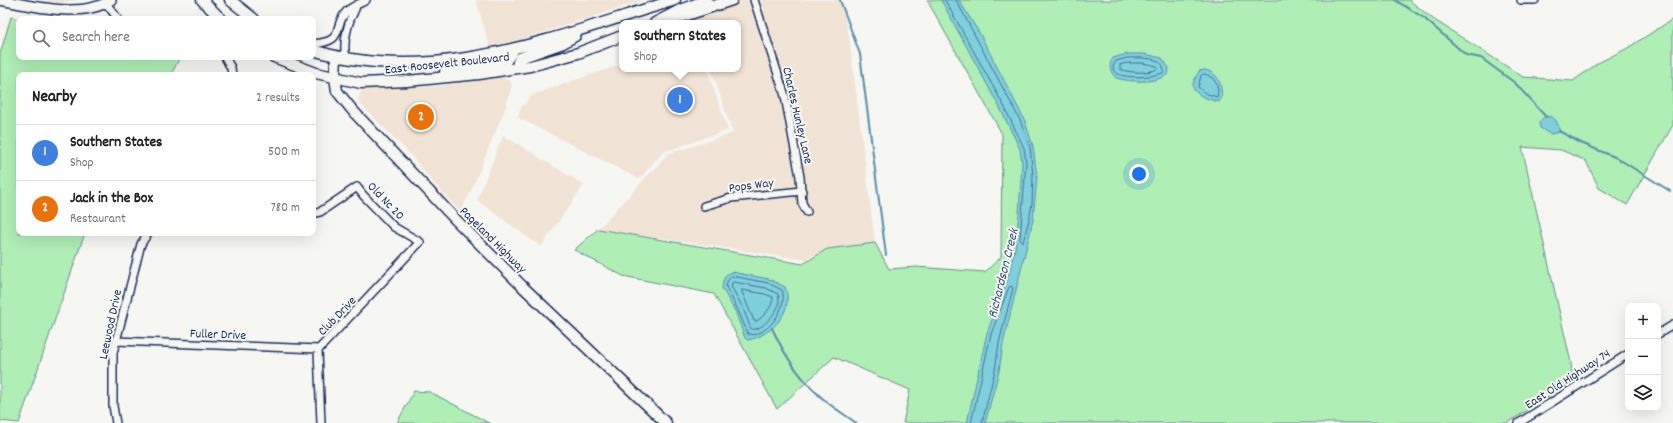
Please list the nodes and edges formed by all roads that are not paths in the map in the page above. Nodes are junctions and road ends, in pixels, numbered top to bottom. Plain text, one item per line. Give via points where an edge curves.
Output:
1 (0, 0) edge
2 (202, 0) edge
3 (230, 0) edge
4 (366, 0) edge
5 (675, 0) edge
6 (707, 0) edge
7 (732, 0) edge
8 (754, 0) edge
9 (1521, 0) edge
10 (1535, 0) edge
11 (109, 2) edge
12 (356, 6) junction
13 (116, 16) edge
14 (218, 16) edge
15 (250, 16) edge
16 (662, 20) edge
17 (672, 20) edge
18 (585, 29) junction
19 (619, 37) edge
20 (316, 44) edge
21 (514, 49) junction
22 (316, 51) edge
23 (336, 56) junction
24 (346, 57) junction
25 (227, 60) edge
26 (282, 60) edge
27 (517, 68) junction
28 (232, 72) edge
29 (313, 72) edge
30 (316, 73) edge
31 (335, 77) junction
32 (415, 81) junction
33 (802, 191) junction
34 (704, 206) dead end
35 (807, 212) dead end
36 (316, 213) edge
37 (146, 236) edge
38 (420, 242) joint
39 (1673, 325) edge
40 (1661, 332) edge
41 (116, 341) junction
42 (319, 349) junction
43 (1625, 356) edge
44 (116, 423) edge
45 (321, 423) edge
46 (666, 423) edge
47 (1519, 423) edge

1 - 11 main road via 64,10 82,9
2 - 14 highway
3 - 15 highway
4 - 12 street
5 - 18 highway, East Roosevelt Boulevard
6 - 16 highway
7 - 17 highway
8 - 33 street, Charles Hunley Lane via 785,96
9 - 10 street
11 - 13 street
12 - 20 street via 346,12 333,38
12 - 24 street via 345,41
18 - 21 highway, East Roosevelt Boulevard
18 - 27 highway via 563,43 520,58
19 - 27 highway, East Roosevelt Boulevard via 578,53
21 - 24 highway, East Roosevelt Boulevard via 480,57 392,63
21 - 32 highway via 506,61 424,75
22 - 23 highway, East Roosevelt Boulevard
23 - 24 highway, East Roosevelt Boulevard
23 - 31 highway, Pageland Highway
25 - 28 street
26 - 29 highway, East Roosevelt Boulevard
27 - 32 highway, East Roosevelt Boulevard
30 - 31 highway, East Roosevelt Boulevard
31 - 32 highway, East Roosevelt Boulevard via 362,83
31 - 46 highway, Pageland Highway via 337,92 353,111 456,220
33 - 34 street, Pops Way via 731,198
33 - 35 street, Charles Hunley Lane via 802,203
36 - 38 street, Old Nc 20 via 357,187 394,227
37 - 41 street, Leewood Drive via 141,244
38 - 42 street, Club Drive
39 - 40 street
41 - 42 street, Fuller Drive
41 - 44 street, Leewood Drive via 112,382
42 - 45 street, Club Drive
43 - 47 street, East Old Highway 74

